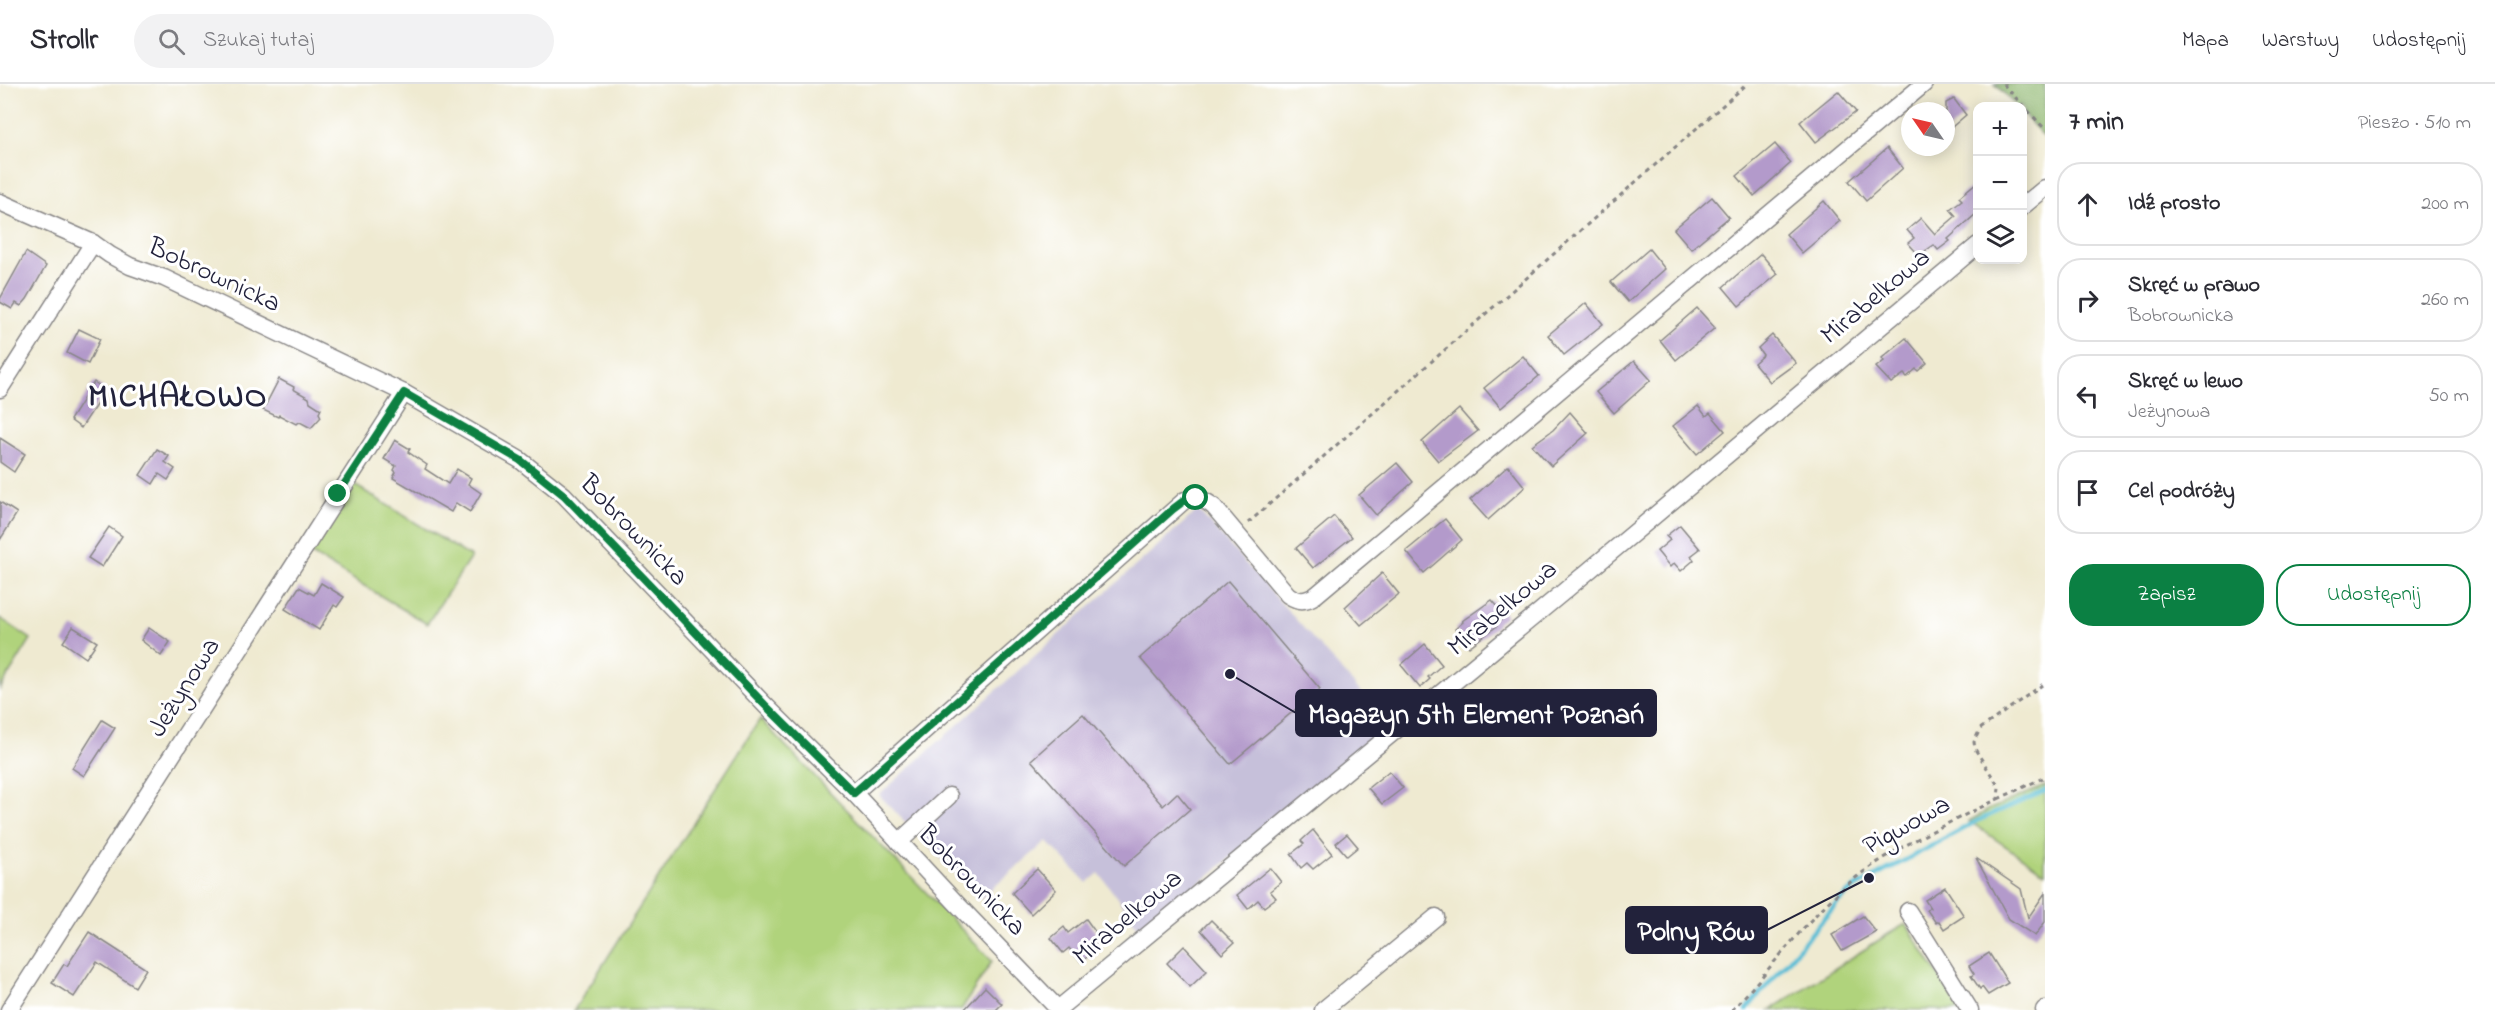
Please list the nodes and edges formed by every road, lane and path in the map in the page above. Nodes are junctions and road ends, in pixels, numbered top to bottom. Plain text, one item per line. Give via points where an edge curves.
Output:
1 (1747, 84) edge
2 (1924, 84) edge
3 (2002, 84) edge
4 (2045, 129) edge
5 (2045, 188) edge
6 (0, 202) edge
7 (2027, 203) edge
8 (93, 243) junction
9 (1973, 248) edge
10 (0, 389) edge
11 (404, 393) junction
12 (1237, 532) junction
13 (2045, 683) edge
14 (2045, 777) edge
15 (854, 793) junction
16 (949, 796) dead end
17 (1998, 799) junction
18 (899, 842) junction
19 (1908, 910) dead end
20 (1436, 917) dead end
21 (1059, 1009) edge
22 (9, 1010) edge
23 (1323, 1010) edge
24 (1732, 1010) edge
25 (1970, 1010) edge

1 - 12 path
2 - 12 street via 1307,601 1288,595
3 - 4 path
5 - 7 street
6 - 8 street, Bobrownicka
8 - 10 street
8 - 11 street, Bobrownicka via 130,266 164,278
9 - 21 street, Mirabelkowa
11 - 15 street, Bobrownicka via 520,460 564,495
11 - 22 street, Jeżynowa
12 - 15 street via 1206,500 1185,500
13 - 17 path via 1980,729 1974,742 1999,787
14 - 17 path, Pigwowa
15 - 18 street, Bobrownicka
16 - 18 street
17 - 24 path, Pigwowa via 1857,876
18 - 21 street, Bobrownicka
19 - 25 street
20 - 23 street

